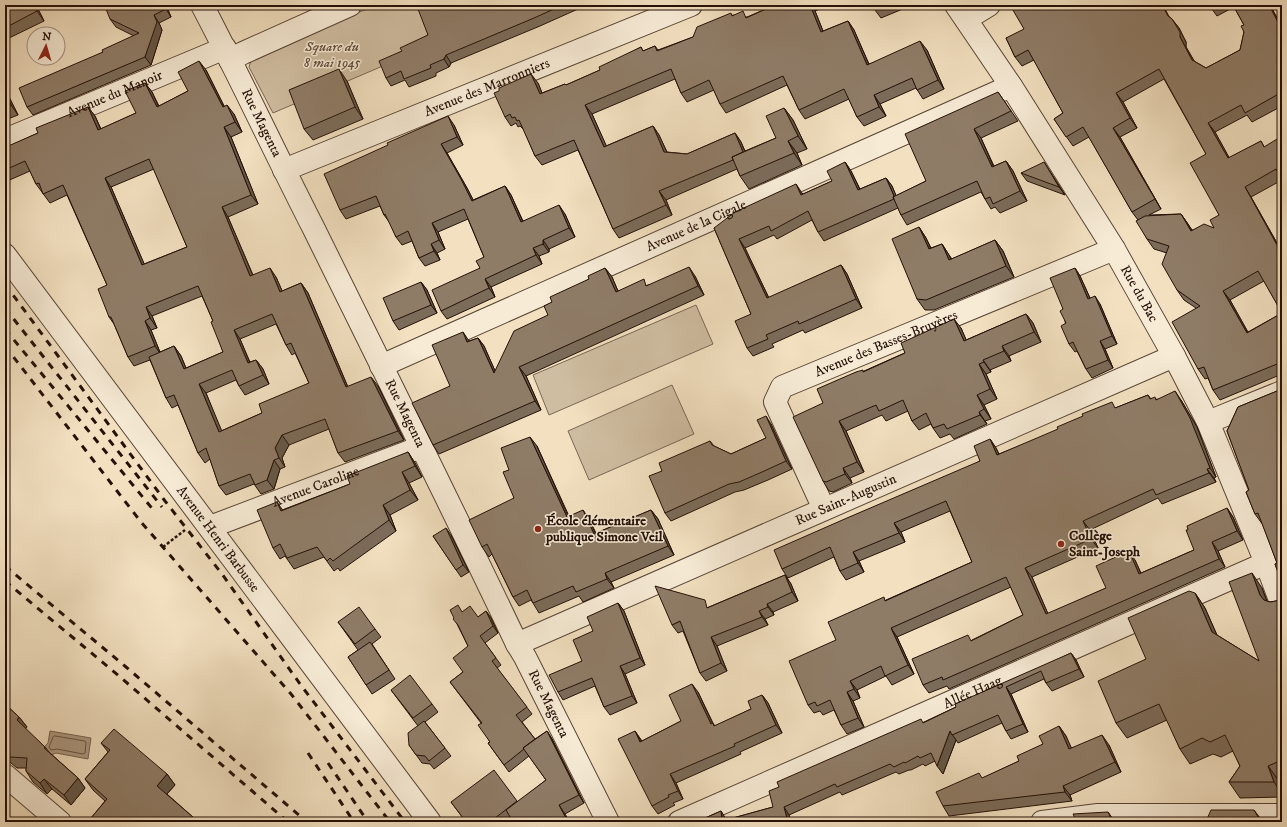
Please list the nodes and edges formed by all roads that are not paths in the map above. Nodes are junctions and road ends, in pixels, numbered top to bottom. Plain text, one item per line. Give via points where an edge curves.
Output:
1 (202, 5) edge
2 (350, 5) edge
3 (691, 5) edge
4 (989, 5) edge
5 (961, 12) edge
6 (227, 54) junction
7 (1011, 86) junction
8 (5, 140) edge
9 (284, 170) junction
10 (1114, 249) junction
11 (5, 255) edge
12 (1174, 356) junction
13 (382, 366) junction
14 (1282, 392) edge
15 (1208, 422) junction
16 (421, 447) junction
17 (824, 509) junction
18 (210, 527) junction
19 (1266, 563) junction
20 (1282, 605) edge
21 (517, 644) junction
22 (5, 775) edge
23 (1282, 815) edge
24 (1197, 819) edge
25 (60, 822) edge
26 (430, 822) edge
27 (608, 822) edge
28 (679, 822) edge
29 (1042, 822) edge

1 - 6 street, Rue Magenta
2 - 6 street, Avenue du Manoir via 243,52
3 - 9 street, Avenue des Marronniers
4 - 5 street
5 - 7 street, Rue du Bac
6 - 8 street, Avenue du Manoir
6 - 9 street, Rue Magenta
7 - 10 street, Rue du Bac
7 - 13 street, Avenue de la Cigale
9 - 13 street, Rue Magenta
10 - 12 street, Rue du Bac
10 - 17 street, Avenue des Basses-Bruyères via 782,387 775,402
11 - 18 street, Avenue Henri Barbusse
12 - 15 street, Rue du Bac
12 - 17 street, Rue Saint-Augustin
13 - 16 street, Rue Magenta
14 - 15 street
15 - 19 street, Rue du Bac
16 - 18 street, Avenue Caroline
16 - 21 street, Rue Magenta
17 - 21 street, Rue Saint-Augustin
18 - 26 street, Avenue Henri Barbusse
19 - 20 street, Rue du Bac
19 - 28 street, Allée Haag
21 - 27 street, Rue Magenta
22 - 25 street
23 - 24 street
24 - 29 street via 1098,815

